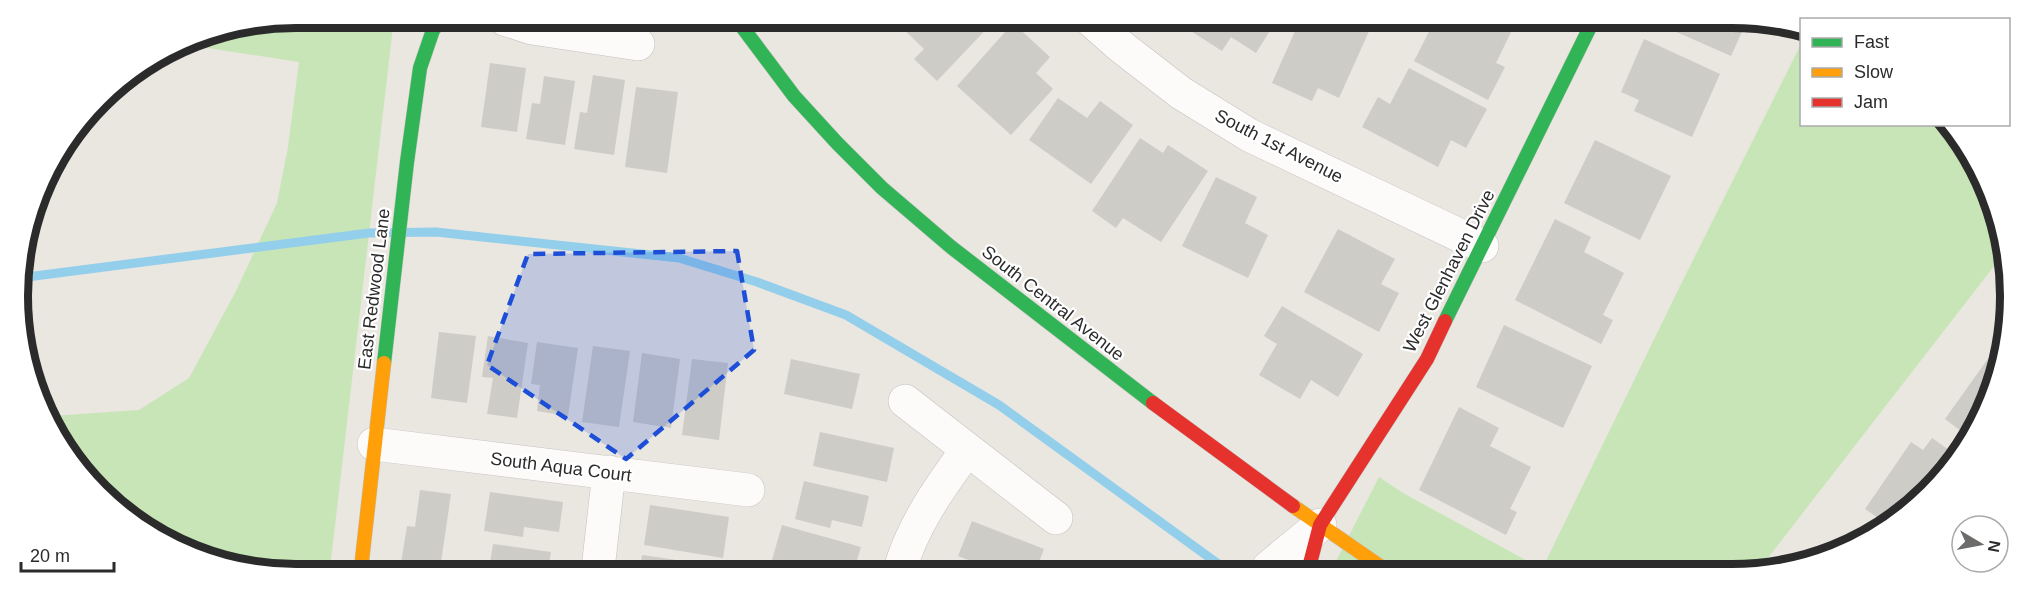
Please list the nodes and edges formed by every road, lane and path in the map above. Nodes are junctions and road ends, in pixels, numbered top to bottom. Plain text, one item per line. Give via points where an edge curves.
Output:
1 (434, 28) edge
2 (532, 28) edge
3 (743, 28) edge
4 (1100, 28) edge
5 (1590, 28) edge
6 (638, 44) dead end
7 (1482, 246) junction
8 (905, 402) dead end
9 (374, 444) junction
10 (967, 450) junction
11 (609, 472) junction
12 (748, 490) dead end
13 (1056, 518) dead end
14 (1320, 525) junction
15 (362, 564) edge
16 (599, 564) edge
17 (902, 564) edge
18 (1273, 564) edge
19 (1310, 564) edge
20 (1377, 564) edge

1 - 9 street, East Redwood Lane via 420,68
2 - 6 street
3 - 14 street, South Central Avenue via 816,122 905,209 1081,350
4 - 7 street, South 1st Avenue via 1181,93 1249,135
5 - 7 street, West Glenhaven Drive
7 - 14 street, West Glenhaven Drive via 1427,358
8 - 10 street
9 - 11 street, South Aqua Court
9 - 15 street, East Redwood Lane
10 - 13 street
10 - 17 street via 925,513
11 - 12 street, South Aqua Court
11 - 16 street
14 - 18 street
14 - 19 street, West Glenhaven Drive
14 - 20 street, South Central Avenue

